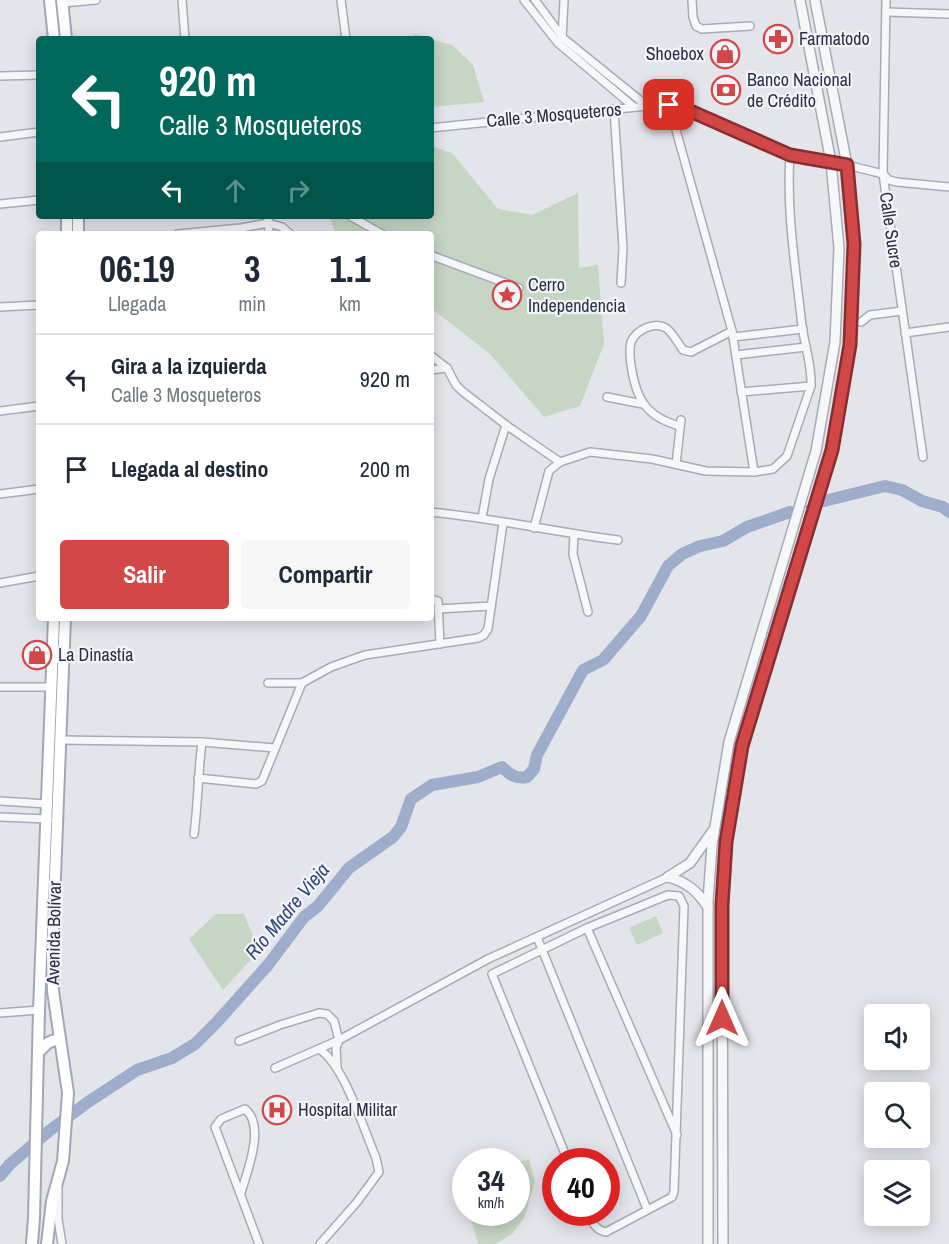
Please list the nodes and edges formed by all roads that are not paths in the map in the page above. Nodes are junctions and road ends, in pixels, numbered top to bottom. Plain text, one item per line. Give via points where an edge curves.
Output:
1 (50, 0) edge
2 (96, 0) edge
3 (182, 0) edge
4 (341, 0) edge
5 (524, 0) edge
6 (535, 0) edge
7 (564, 0) edge
8 (692, 0) edge
9 (800, 0) edge
10 (815, 0) edge
11 (886, 0) edge
12 (62, 2) edge
13 (886, 12) junction
14 (949, 14) edge
15 (750, 26) dead end
16 (54, 36) edge
17 (66, 36) edge
18 (185, 36) edge
19 (346, 36) edge
20 (561, 40) junction
21 (36, 75) edge
22 (0, 76) edge
23 (669, 105) junction
24 (647, 106) junction
25 (634, 107) junction
26 (614, 110) junction
27 (434, 128) edge
28 (36, 132) edge
29 (0, 137) edge
30 (790, 155) junction
31 (831, 162) junction
32 (847, 165) junction
33 (883, 174) junction
34 (949, 187) edge
35 (36, 200) edge
36 (0, 204) edge
37 (355, 219) edge
38 (268, 220) edge
39 (210, 231) edge
40 (287, 231) edge
41 (377, 231) edge
42 (434, 256) edge
43 (621, 283) dead end
44 (519, 288) dead end
45 (36, 305) edge
46 (0, 308) edge
47 (902, 311) junction
48 (861, 322) dead end
49 (949, 327) edge
50 (803, 330) junction
51 (905, 333) junction
52 (732, 334) junction
53 (806, 347) junction
54 (736, 355) junction
55 (434, 358) edge
56 (447, 368) junction
57 (434, 370) edge
58 (811, 386) junction
59 (741, 392) junction
60 (607, 398) dead end
61 (644, 404) junction
62 (36, 406) edge
63 (0, 411) edge
64 (506, 425) junction
65 (923, 458) dead end
66 (560, 462) junction
67 (676, 464) junction
68 (754, 472) junction
69 (36, 489) edge
70 (0, 494) edge
71 (434, 512) edge
72 (482, 518) junction
73 (503, 523) junction
74 (534, 528) junction
75 (574, 535) junction
76 (618, 540) dead end
77 (36, 577) edge
78 (0, 583) edge
79 (434, 599) edge
80 (491, 606) junction
81 (438, 609) junction
82 (588, 612) dead end
83 (54, 621) edge
84 (65, 621) edge
85 (440, 644) junction
86 (268, 683) dead end
87 (302, 683) junction
88 (0, 687) edge
89 (51, 687) junction
90 (59, 740) junction
91 (201, 742) junction
92 (275, 748) junction
93 (198, 778) junction
94 (0, 801) edge
95 (51, 804) junction
96 (0, 817) edge
97 (51, 819) junction
98 (715, 828) junction
99 (194, 834) dead end
100 (669, 877) junction
101 (708, 907) junction
102 (587, 928) junction
103 (537, 937) junction
104 (542, 950) junction
105 (39, 1010) junction
106 (0, 1013) edge
107 (339, 1040) junction
108 (239, 1041) dead end
109 (61, 1042) junction
110 (319, 1049) junction
111 (38, 1053) junction
112 (337, 1067) junction
113 (274, 1068) dead end
114 (678, 1137) junction
115 (563, 1148) edge
116 (56, 1186) junction
117 (35, 1187) junction
118 (241, 1193) junction
119 (647, 1209) junction
120 (620, 1224) edge
121 (595, 1226) edge
122 (617, 1226) edge
123 (32, 1244) edge
124 (47, 1244) edge
125 (62, 1244) edge
126 (259, 1244) edge
127 (320, 1244) edge
128 (708, 1244) edge
129 (723, 1244) edge

1 - 16 main road
2 - 12 street
3 - 18 street
4 - 19 street
5 - 20 street
6 - 20 street
7 - 20 street
8 - 15 street via 696,26 702,29
9 - 31 street
10 - 32 street
11 - 13 street, Calle Sucre
12 - 17 main road
13 - 14 street
13 - 33 street, Calle Sucre
20 - 24 street
20 - 25 street
21 - 22 street
23 - 24 street, Calle 3 Mosqueteros
23 - 30 street, Calle 3 Mosqueteros
23 - 52 street
24 - 25 street, Calle 3 Mosqueteros
25 - 26 street, Calle 3 Mosqueteros
26 - 27 street, Calle 3 Mosqueteros
26 - 43 street via 623,248
28 - 29 street
30 - 31 street, Calle 3 Mosqueteros
30 - 50 street via 788,189
31 - 32 street, Calle 3 Mosqueteros
31 - 98 street via 839,248 835,342 816,451 729,742
32 - 33 street, Calle 3 Mosqueteros
32 - 129 street via 854,244 850,345 834,439 742,746 726,842 722,905
33 - 34 street, Calle 3 Mosqueteros via 897,182
33 - 47 street, Calle Sucre
35 - 36 street
37 - 41 street
38 - 39 street
38 - 40 street
42 - 44 street
45 - 46 street
47 - 48 street via 874,314
47 - 51 street, Calle Sucre
49 - 51 street
50 - 52 street
50 - 53 street
51 - 65 street, Calle Sucre
52 - 54 street
52 - 61 street via 686,352 663,327 641,330 630,345 630,357 636,388
53 - 54 street
53 - 58 street
54 - 59 street
55 - 56 street
56 - 57 street
56 - 64 street via 462,391
58 - 59 street
58 - 68 street via 787,456 773,469
59 - 68 street
60 - 61 street
61 - 67 street via 667,423 681,423
62 - 63 street
64 - 66 street
64 - 72 street
66 - 67 street via 598,451
66 - 74 street via 549,471
67 - 68 street via 706,471
69 - 70 street
71 - 72 street
72 - 73 street
73 - 74 street
73 - 80 street
74 - 75 street
75 - 76 street
75 - 82 street via 573,554
77 - 78 street
79 - 81 street
80 - 81 street
80 - 85 street via 484,635
81 - 85 street
83 - 89 main road, Avenida Bolívar
84 - 90 main road, Avenida Bolívar
85 - 87 street via 365,655
86 - 87 street
87 - 92 street
88 - 89 street
89 - 95 main road, Avenida Bolívar
90 - 91 street
90 - 95 main road, Avenida Bolívar
91 - 92 street
91 - 93 street
92 - 93 street via 259,783
93 - 99 street
94 - 95 street
95 - 97 main road, Avenida Bolívar
96 - 97 street
97 - 105 main road, Avenida Bolívar
97 - 109 main road, Avenida Bolívar via 53,991
98 - 100 street via 690,863
98 - 101 street
100 - 101 street via 689,886
100 - 103 street
101 - 128 street
102 - 104 street
102 - 114 street
102 - 114 street via 668,894 679,896 684,906
103 - 104 street
103 - 107 street via 463,971
104 - 115 street via 492,974
104 - 119 street
105 - 106 street
105 - 111 main road, Avenida Bolívar
107 - 108 street via 334,1021 319,1013
107 - 110 street
107 - 112 street
109 - 111 main road via 49,1042
109 - 116 main road, Avenida Bolívar via 68,1093 63,1161
110 - 112 street
110 - 113 street
111 - 117 main road, Avenida Bolívar
112 - 127 street via 379,1172
114 - 119 street via 675,1192
116 - 117 main road via 43,1191
116 - 124 main road, Avenida Bolívar
116 - 125 street
117 - 123 main road, Avenida Bolívar
118 - 118 street via 255,1129 245,1109 220,1119 215,1127
118 - 126 street
119 - 120 street
121 - 122 street via 606,1232

